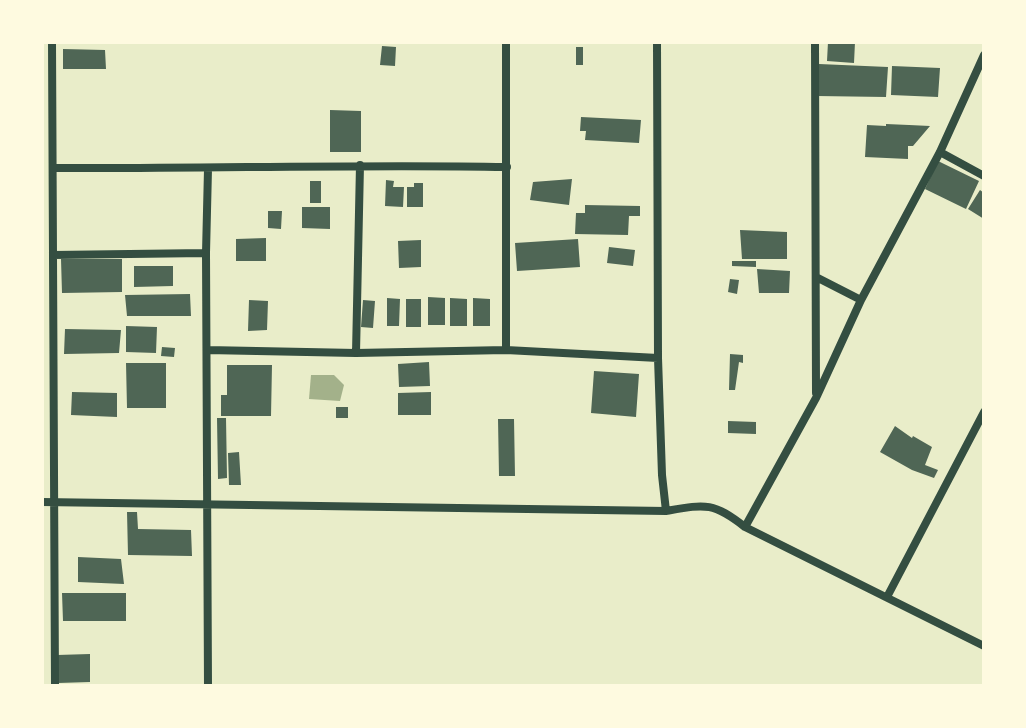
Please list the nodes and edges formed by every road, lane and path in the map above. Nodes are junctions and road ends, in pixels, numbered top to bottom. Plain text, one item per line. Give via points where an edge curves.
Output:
1 (52, 42) edge
2 (506, 42) edge
3 (657, 42) edge
4 (815, 42) edge
5 (984, 55) edge
6 (940, 152) junction
7 (360, 165) junction
8 (507, 167) junction
9 (53, 168) junction
10 (208, 169) junction
11 (984, 176) edge
12 (206, 253) junction
13 (53, 255) junction
14 (816, 277) junction
15 (861, 300) junction
16 (42, 349) edge
17 (53, 349) junction
18 (207, 350) junction
19 (506, 350) junction
20 (356, 353) junction
21 (658, 358) junction
22 (816, 398) junction
23 (984, 412) edge
24 (42, 502) edge
25 (54, 502) junction
26 (209, 504) junction
27 (666, 511) junction
28 (745, 527) junction
29 (887, 597) junction
30 (984, 646) edge
31 (55, 686) edge
32 (208, 686) edge

1 - 9 street
2 - 8 street
3 - 21 street
4 - 14 street
5 - 6 street
6 - 11 street
6 - 15 street
7 - 8 street
7 - 10 street
7 - 20 street
8 - 19 street
9 - 10 street
9 - 13 street
10 - 12 street
12 - 13 street
12 - 18 street
13 - 17 street
14 - 15 street
14 - 22 street
15 - 22 street
16 - 17 street
17 - 25 street
18 - 20 street
18 - 26 street
19 - 20 street
19 - 21 street
21 - 27 street
22 - 28 street
23 - 29 street
24 - 25 street
25 - 26 street
25 - 31 street
26 - 27 street
26 - 32 street
27 - 28 street via 722,509
28 - 29 street
29 - 30 street

